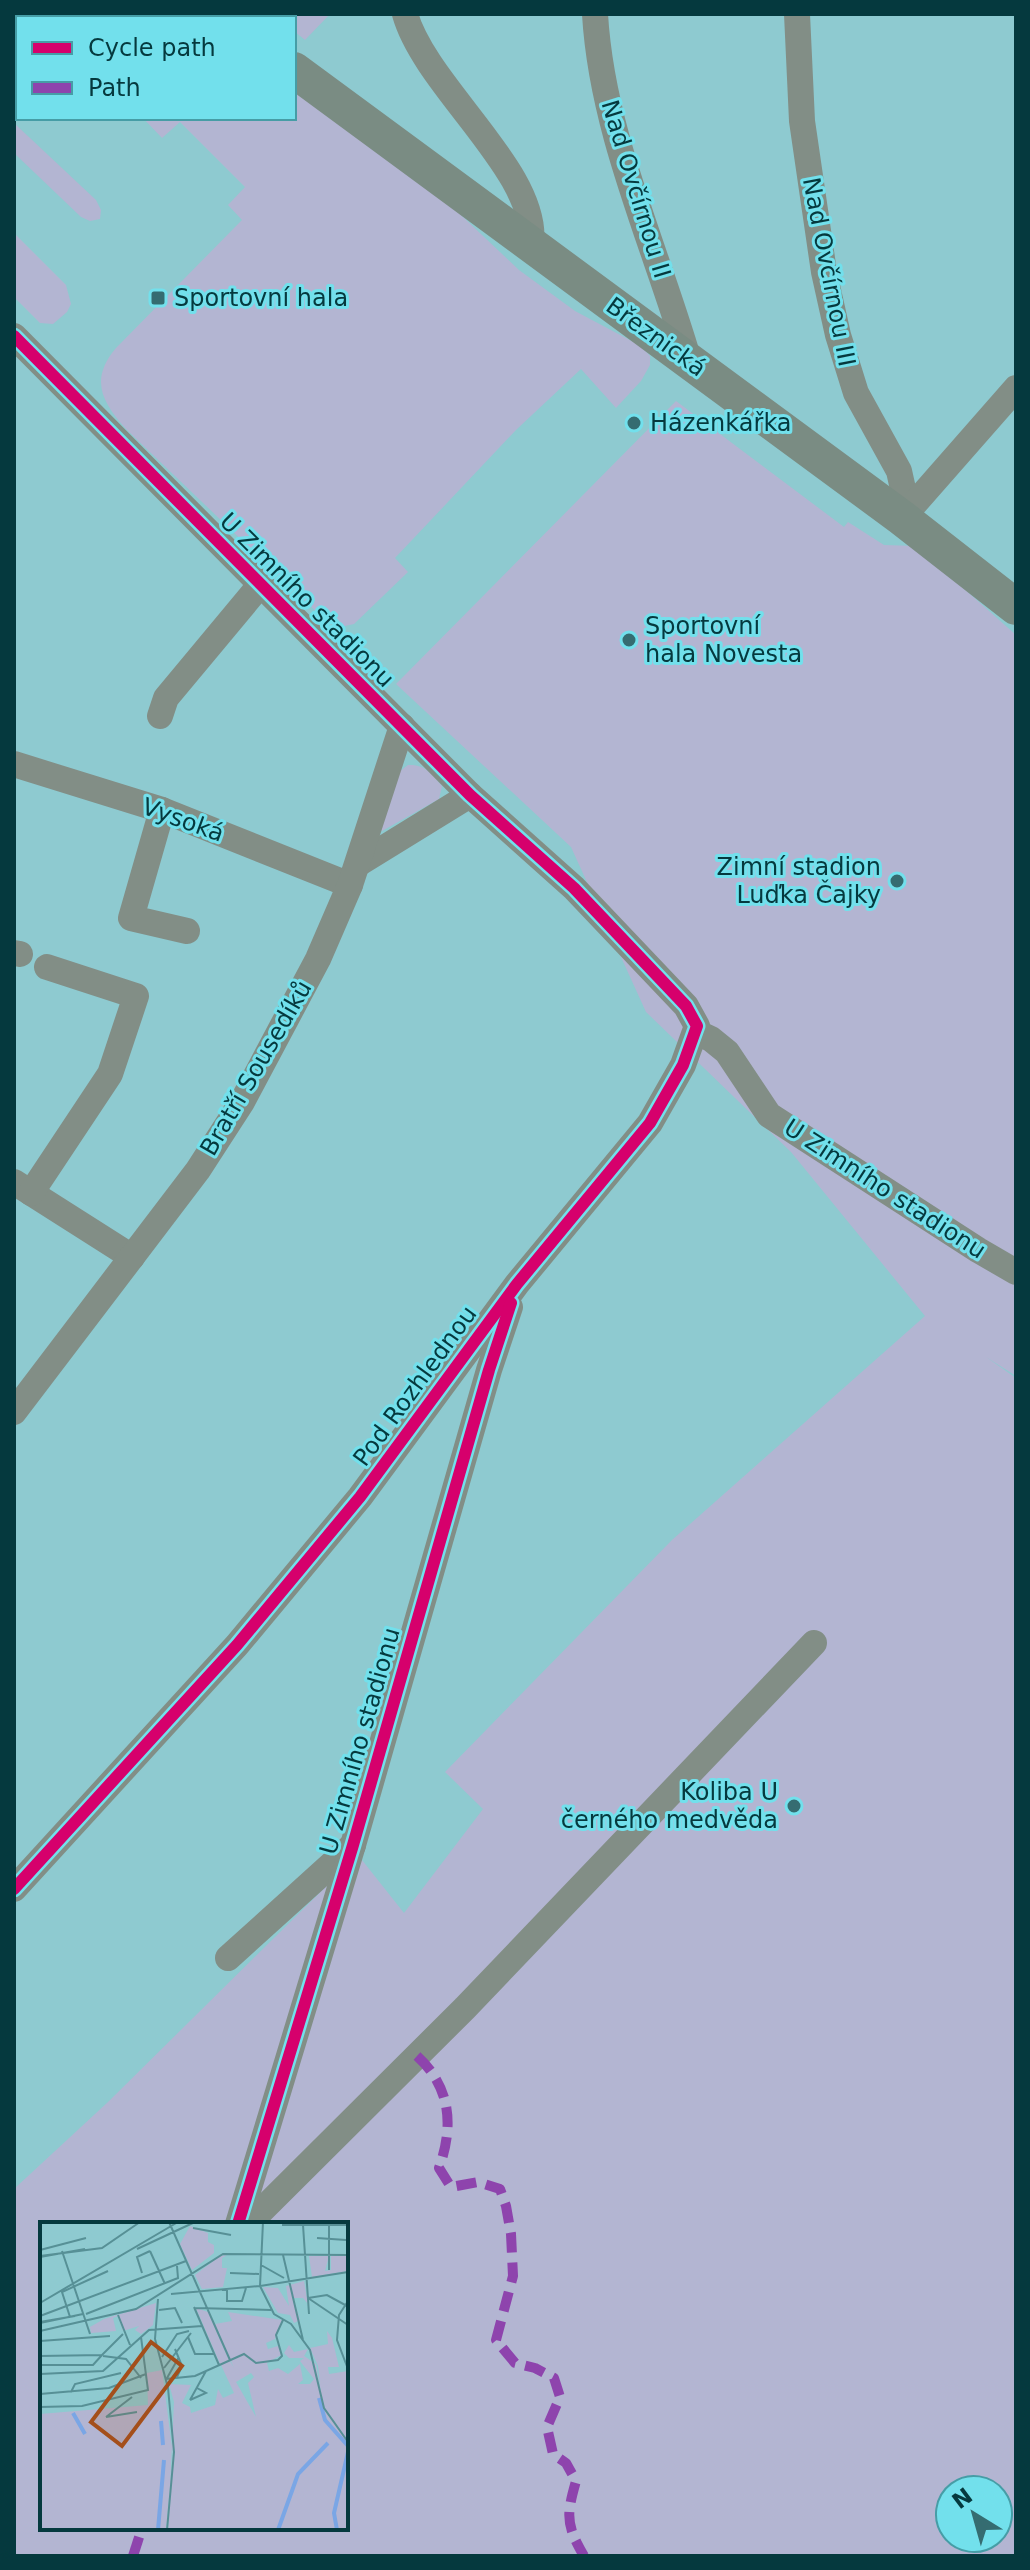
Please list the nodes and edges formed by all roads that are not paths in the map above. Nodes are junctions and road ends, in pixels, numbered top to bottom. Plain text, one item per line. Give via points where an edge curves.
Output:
1 (405, 14) edge
2 (595, 14) edge
3 (797, 14) edge
4 (296, 71) edge
5 (531, 244) junction
6 (14, 336) edge
7 (689, 361) junction
8 (1016, 388) edge
9 (902, 518) junction
10 (260, 585) junction
11 (1016, 607) edge
12 (160, 716) dead end
13 (402, 726) junction
14 (14, 764) edge
15 (470, 795) junction
16 (162, 810) junction
17 (354, 874) junction
18 (187, 931) dead end
19 (47, 967) dead end
20 (696, 1032) junction
21 (22, 1188) edge
22 (132, 1257) junction
23 (1016, 1272) edge
24 (517, 1284) junction
25 (14, 1412) edge
26 (814, 1643) dead end
27 (353, 1845) junction
28 (14, 1889) edge
29 (228, 1958) dead end
30 (243, 2219) edge

1 - 5 street via 436,72 515,182 531,218
2 - 7 street, Nad Ovčírnou II via 597,51 618,142
3 - 9 street, Nad Ovčírnou III via 802,121 829,297 856,393 899,471
4 - 5 main road, Březnická
5 - 7 main road, Březnická
6 - 10 street, U Zimního stadionu
7 - 9 main road, Březnická
8 - 9 street
9 - 11 main road, Březnická
10 - 12 street via 166,698
10 - 13 street, U Zimního stadionu
13 - 15 street, U Zimního stadionu
13 - 17 street, Bratří Sousedíků
14 - 16 street, Vysoká
15 - 17 street
15 - 20 street, U Zimního stadionu via 574,888 686,1006
16 - 17 street, Vysoká
16 - 18 street via 131,918
17 - 22 street, Bratří Sousedíků via 318,959 242,1102
19 - 21 street via 136,996 110,1074
20 - 23 street, U Zimního stadionu via 727,1052 769,1115
20 - 24 street, Pod Rozhlednou via 650,1123
21 - 22 street
22 - 25 street, Bratří Sousedíků
24 - 27 street, U Zimního stadionu
24 - 28 street, Pod Rozhlednou via 340,1522 237,1645
26 - 30 street, U Zimního stadionu via 465,2008
27 - 29 street
27 - 30 street, U Zimního stadionu

